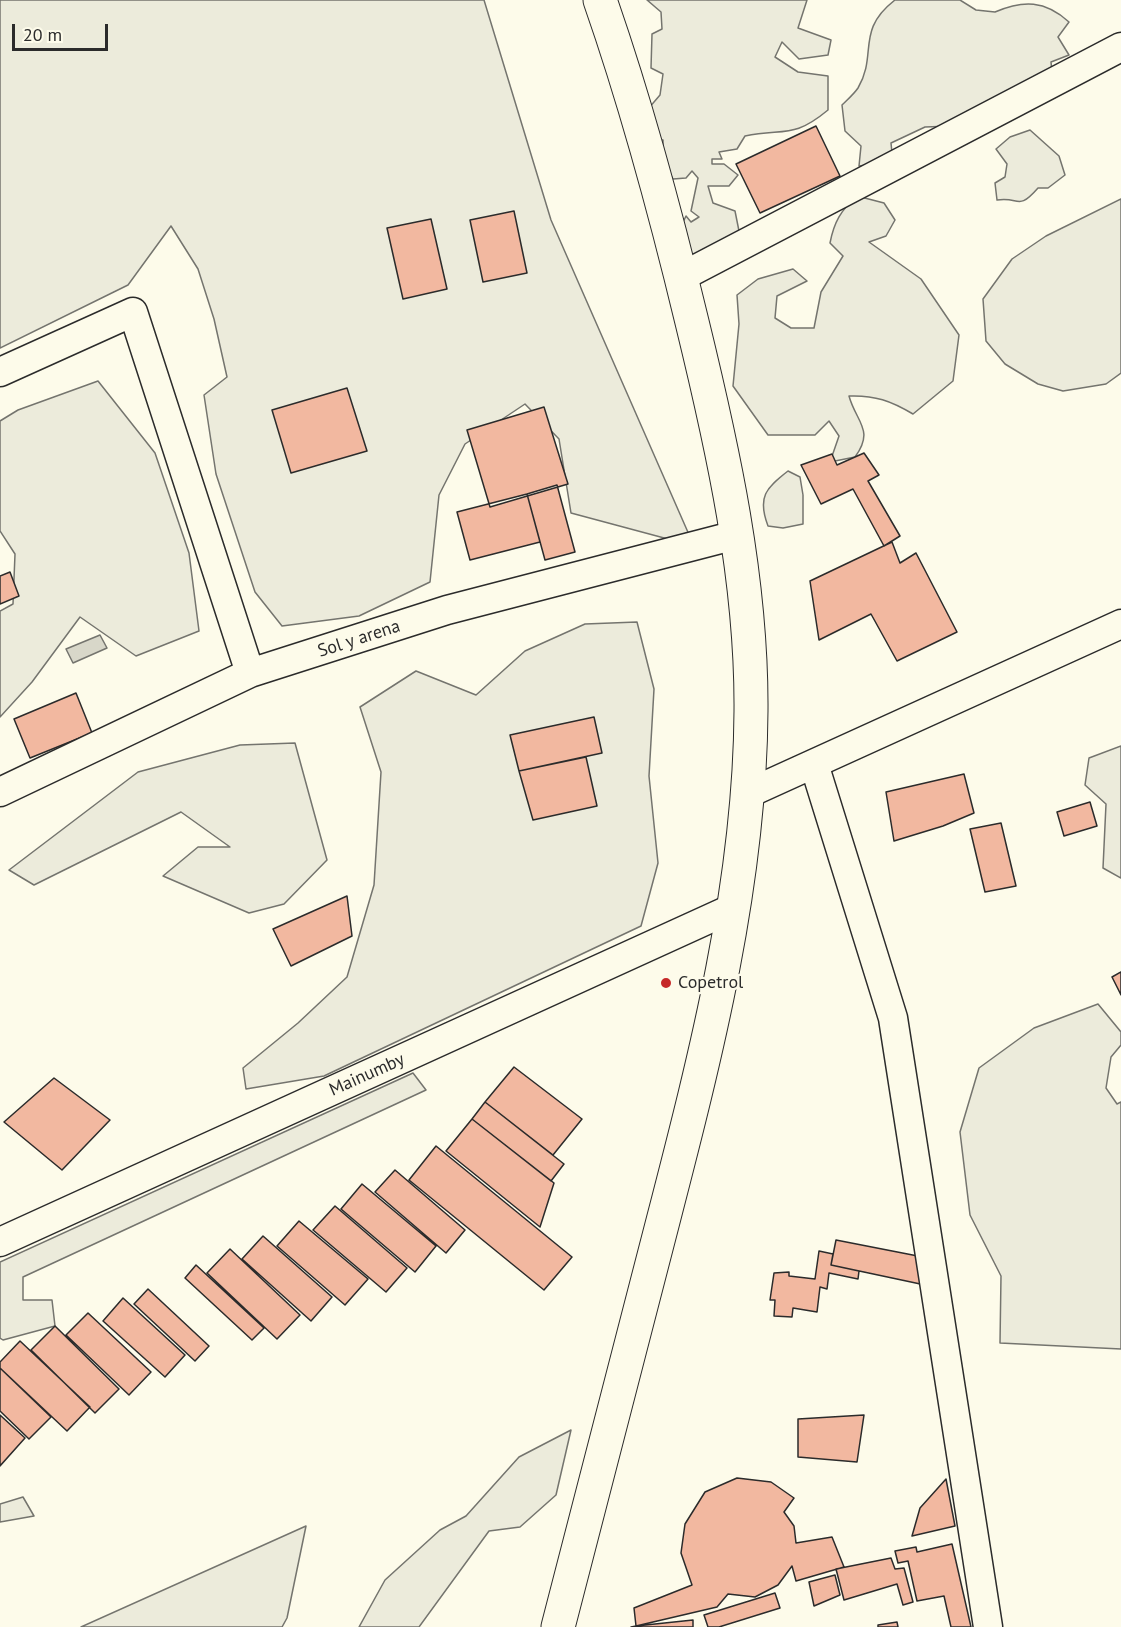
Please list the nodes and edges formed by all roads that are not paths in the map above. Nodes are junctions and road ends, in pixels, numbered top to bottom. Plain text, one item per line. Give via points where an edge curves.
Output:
1 (600, 0) edge
2 (1121, 47) edge
3 (681, 278) junction
4 (0, 372) edge
5 (736, 535) junction
6 (1121, 624) edge
7 (250, 673) junction
8 (814, 764) junction
9 (0, 792) edge
10 (747, 794) junction
11 (733, 908) junction
12 (0, 1242) edge
13 (558, 1627) edge
14 (988, 1627) edge

1 - 3 main road via 640,122
2 - 3 street
3 - 5 main road via 712,405
4 - 7 street via 133,312
5 - 7 street, Sol y arena via 447,610
5 - 10 main road via 748,626 751,710
6 - 8 street
7 - 9 street, Sol y arena
8 - 10 street
8 - 14 street via 893,1018
10 - 11 main road
11 - 12 street, Mainumby
11 - 13 main road via 711,1029

